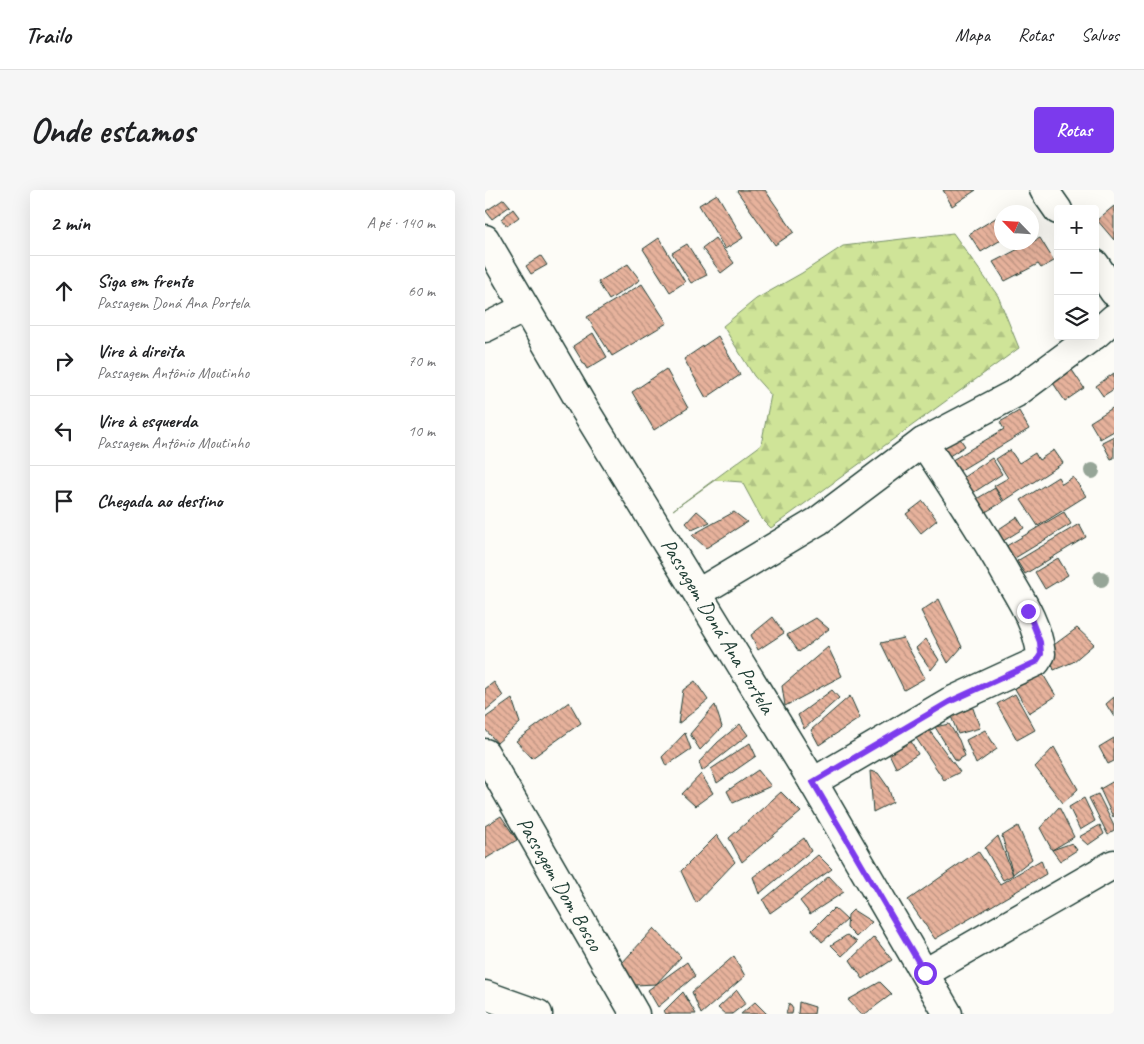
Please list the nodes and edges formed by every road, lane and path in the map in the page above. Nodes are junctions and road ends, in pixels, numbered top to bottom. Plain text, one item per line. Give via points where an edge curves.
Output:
1 (1044, 190) edge
2 (1054, 205) edge
3 (485, 239) edge
4 (1099, 270) edge
5 (1114, 292) edge
6 (525, 308) junction
7 (1114, 318) edge
8 (485, 328) edge
9 (1099, 332) edge
10 (1089, 340) edge
11 (923, 442) junction
12 (698, 593) junction
13 (485, 753) edge
14 (813, 782) junction
15 (1114, 864) edge
16 (925, 973) junction
17 (485, 995) edge
18 (938, 1010) edge
19 (538, 1014) edge
20 (635, 1014) edge

1 - 2 street
3 - 6 street, Passagem Doná Ana Portela
4 - 5 street
6 - 8 street
6 - 12 street, Passagem Doná Ana Portela
7 - 9 street
10 - 11 street via 1016,393
11 - 12 street via 818,521
11 - 14 street via 989,542 1028,611 1040,642 1041,654 1036,662 949,702
12 - 14 street, Passagem Doná Ana Portela
13 - 20 street, Passagem Dom Bosco
14 - 16 street, Passagem Doná Ana Portela
15 - 16 street
16 - 18 street, Passagem Doná Ana Portela
17 - 19 street

